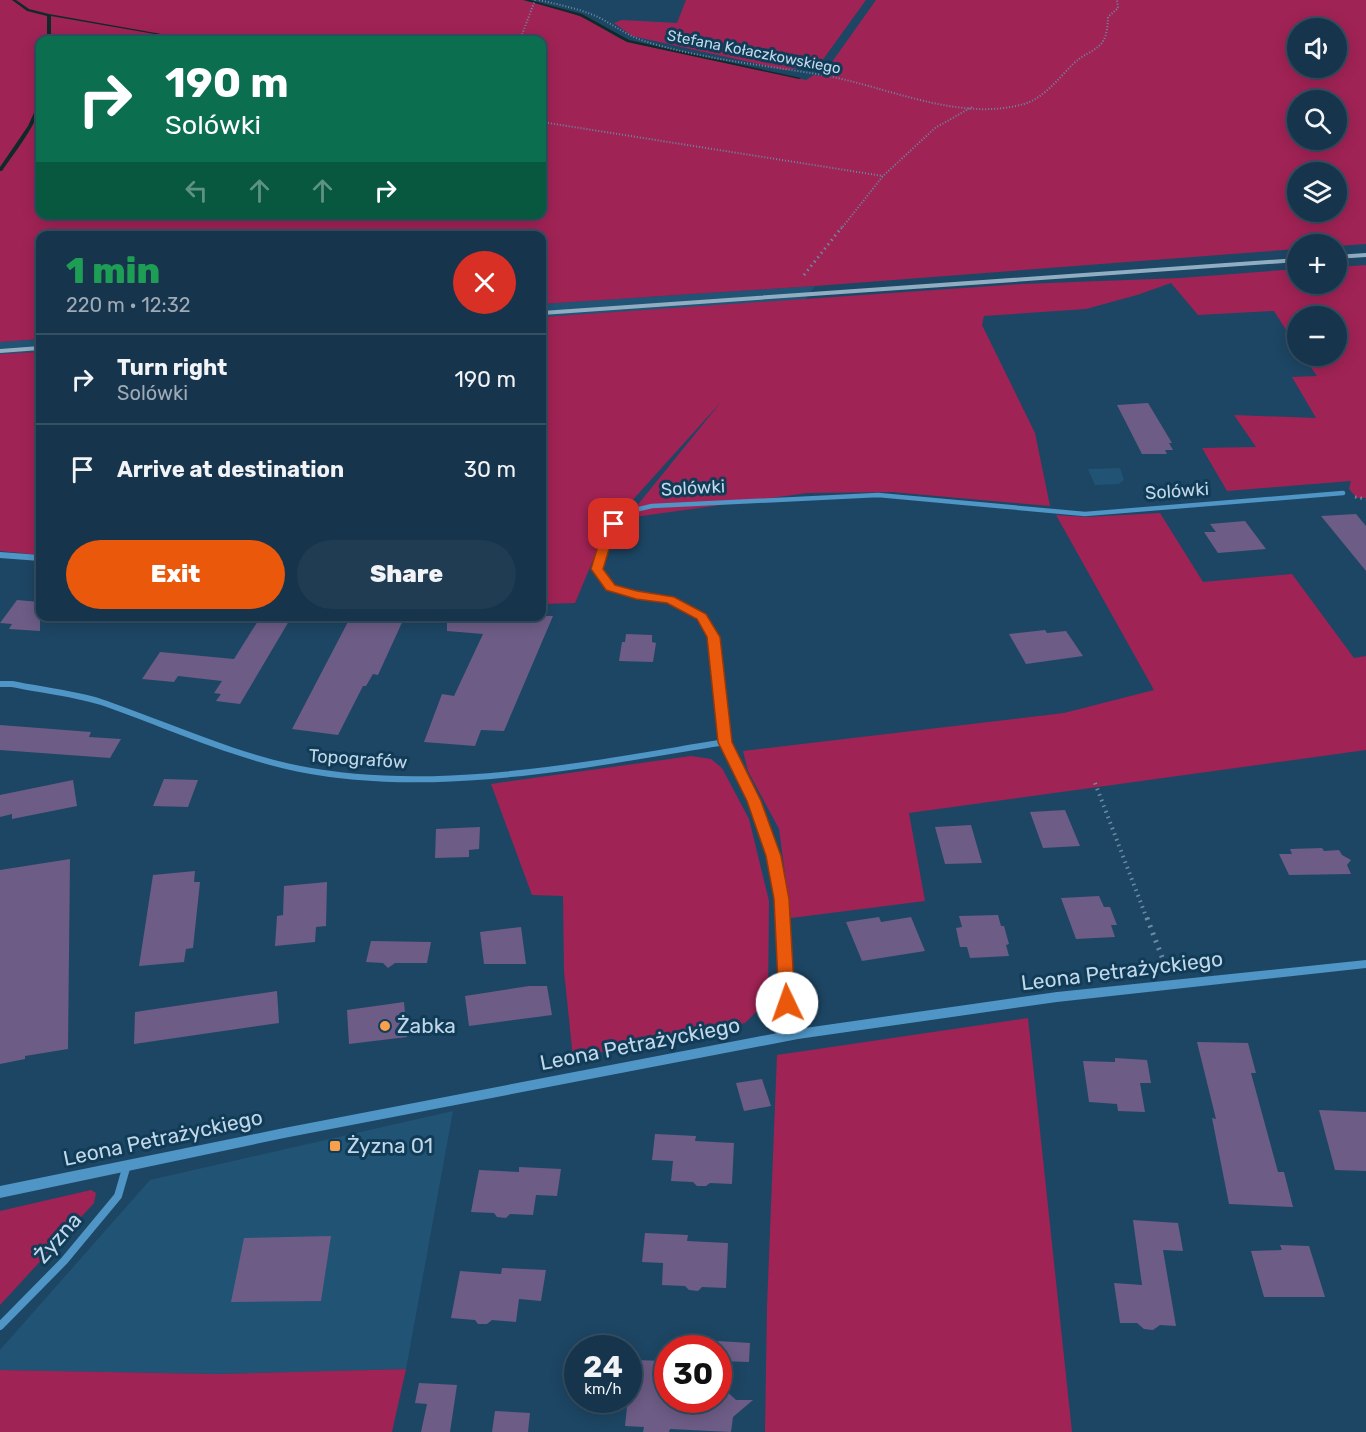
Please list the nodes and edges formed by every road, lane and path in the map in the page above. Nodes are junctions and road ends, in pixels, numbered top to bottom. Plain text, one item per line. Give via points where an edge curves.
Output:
1 (537, 0) edge
2 (1117, 0) edge
3 (522, 36) edge
4 (973, 106) junction
5 (546, 123) edge
6 (883, 177) junction
7 (804, 275) dead end
8 (1343, 493) dead end
9 (1360, 499) dead end
10 (1366, 499) edge
11 (0, 555) edge
12 (36, 558) edge
13 (0, 684) edge
14 (725, 742) junction
15 (1095, 783) dead end
16 (1366, 964) edge
17 (1172, 984) junction
18 (798, 1034) junction
19 (127, 1164) junction
20 (0, 1192) edge
21 (0, 1326) edge

1 - 3 path
1 - 4 path, Stefana Kołaczkowskiego via 581,11 630,38
2 - 4 path, Stefana Kołaczkowskiego via 1118,8 1108,17 1104,41 1064,73 1040,99 1023,105
4 - 6 path via 935,129
5 - 6 path
6 - 7 path
8 - 14 street, Solówki via 1085,514 878,495 652,506 622,513 607,536 597,569 610,588 670,599 702,617 713,637
9 - 10 path
11 - 12 street
13 - 14 street, Topografów via 98,701 299,770 362,777 450,778 516,773
14 - 18 street, Solówki via 754,801 774,856 782,899 787,1003
15 - 17 path
16 - 17 street, Leona Petrażyckiego
17 - 18 street, Leona Petrażyckiego
18 - 19 street, Leona Petrażyckiego
19 - 20 street, Leona Petrażyckiego
19 - 21 street, Żyzna via 117,1196 64,1261

